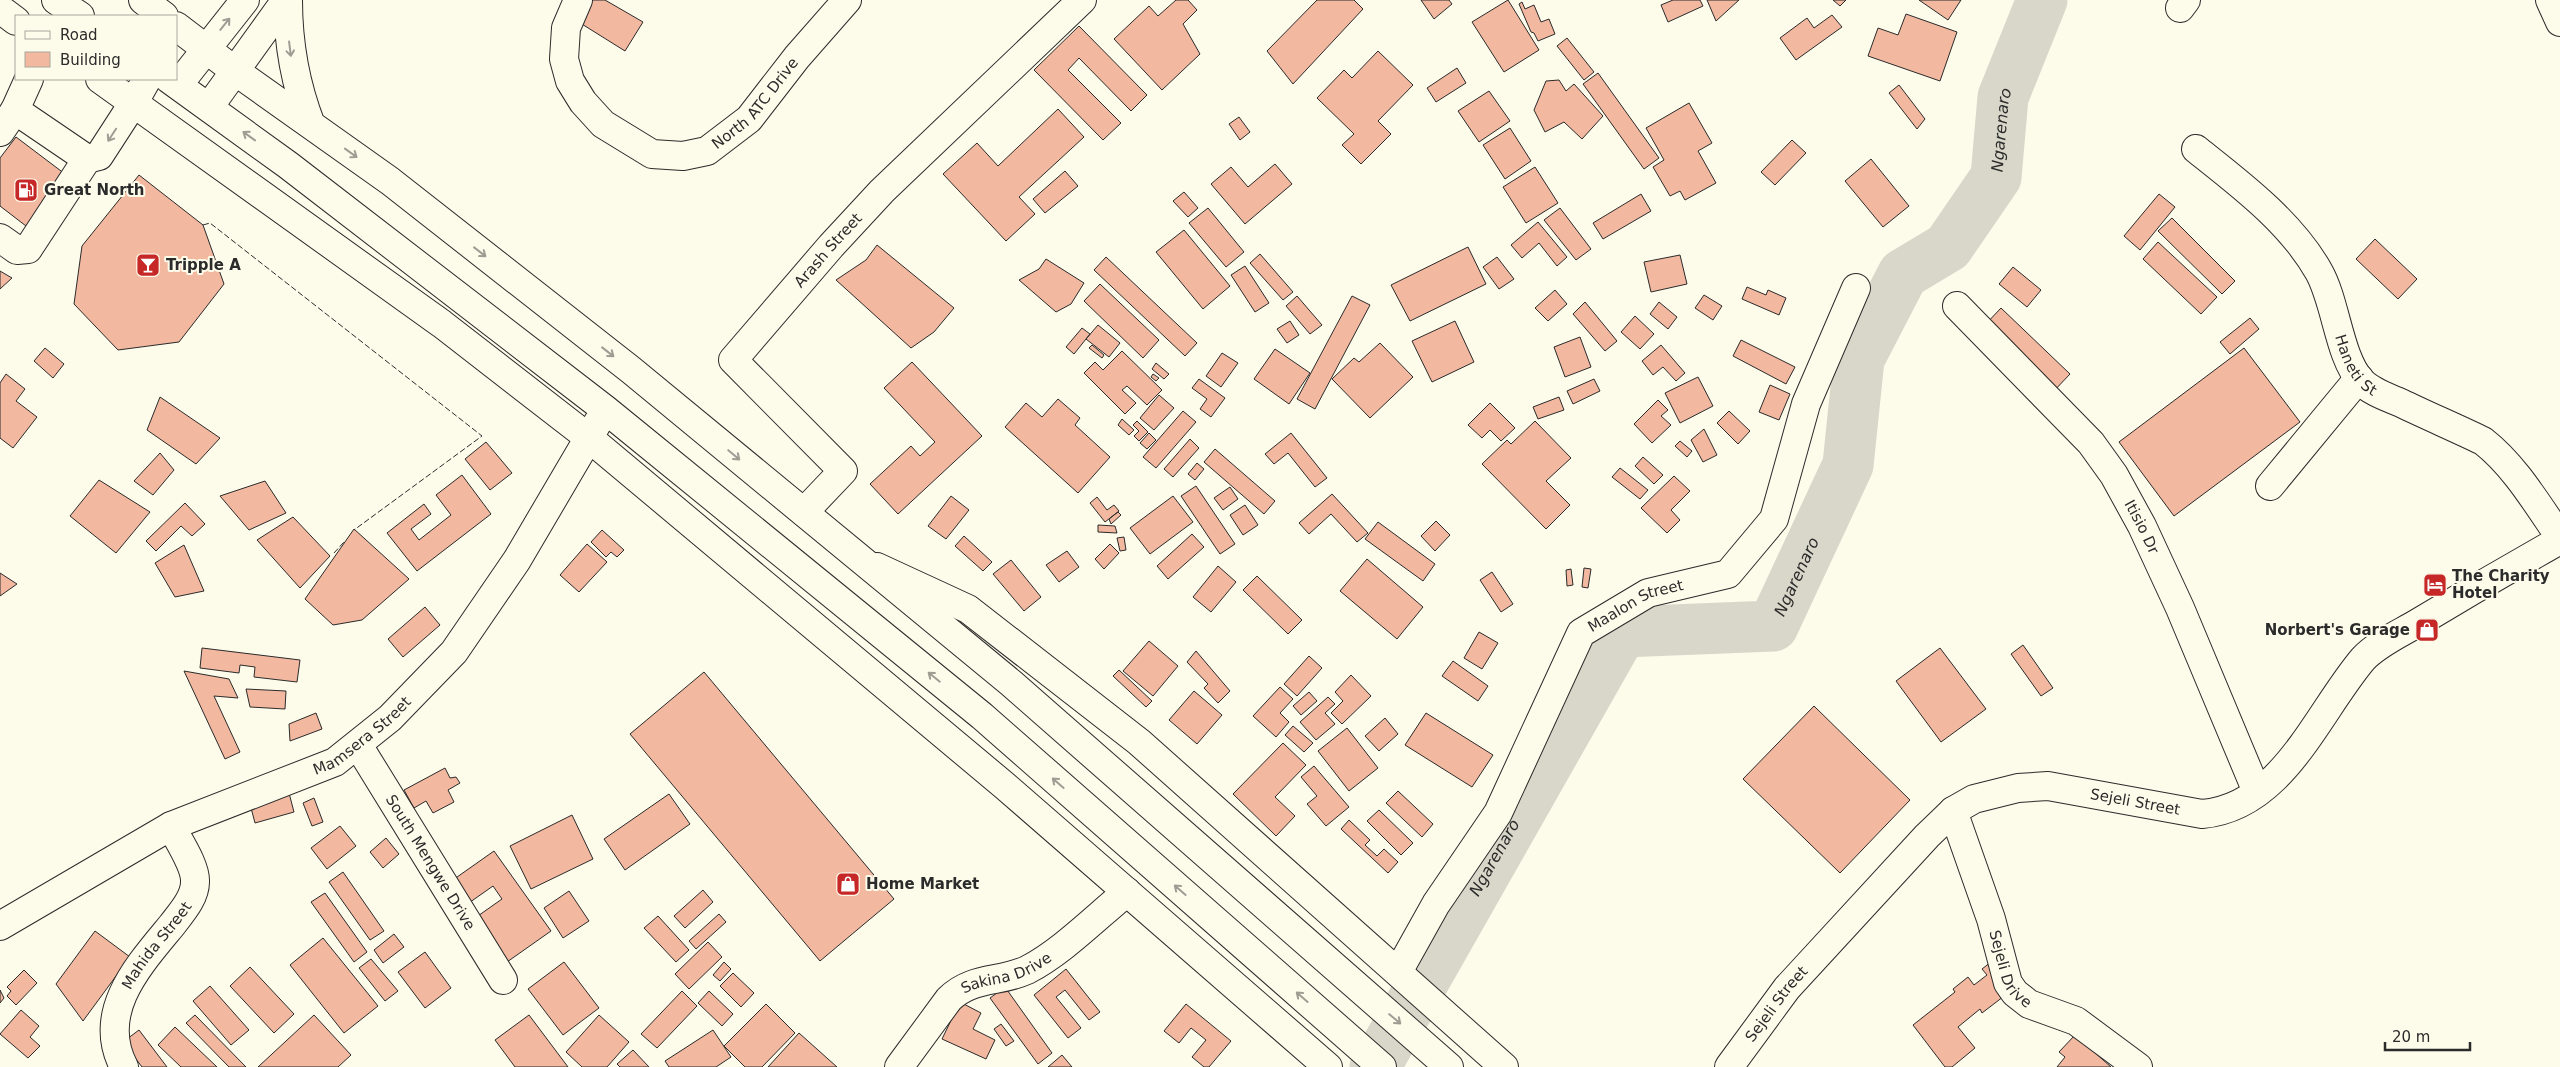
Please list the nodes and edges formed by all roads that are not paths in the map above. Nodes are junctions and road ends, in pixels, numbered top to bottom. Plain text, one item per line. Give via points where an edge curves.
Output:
1 (143, 0) edge
2 (245, 0) edge
3 (287, 0) edge
4 (578, 0) edge
5 (847, 0) edge
6 (1082, 0) edge
7 (2550, 0) edge
8 (0, 10) edge
9 (163, 15) edge
10 (15, 20) edge
11 (2560, 22) edge
12 (178, 28) edge
13 (205, 49) junction
14 (235, 71) junction
15 (178, 77) edge
16 (28, 80) edge
17 (104, 80) edge
18 (173, 82) edge
19 (140, 90) edge
20 (209, 107) junction
21 (7, 121) edge
22 (311, 125) junction
23 (2196, 149) dead end
24 (87, 159) junction
25 (0, 238) edge
26 (1856, 288) dead end
27 (1957, 306) dead end
28 (2359, 378) junction
29 (606, 410) junction
30 (589, 438) junction
31 (2270, 486) dead end
32 (804, 512) junction
33 (2560, 538) edge
34 (861, 559) junction
35 (358, 745) junction
36 (2258, 792) junction
37 (1953, 811) junction
38 (171, 826) junction
39 (1127, 892) junction
40 (0, 926) edge
41 (1398, 972) junction
42 (503, 980) dead end
43 (1501, 1064) edge
44 (1325, 1065) edge
45 (124, 1067) edge
46 (899, 1067) edge
47 (1382, 1067) edge
48 (1449, 1067) edge
49 (1729, 1067) edge
50 (2138, 1067) edge

1 - 9 main road
13 -> 2 main road
3 - 14 main road
3 -> 22 main road via 290,53
4 - 5 main road, North ATC Drive via 566,28 564,59 570,81 584,102 603,124 652,154 683,156 707,151 749,119
6 - 32 main road, Arash Street via 882,191 733,360 843,471
7 - 11 main road
8 - 10 main road
12 - 13 main road
13 - 14 main road
13 - 15 main road
14 - 20 main road
14 - 22 main road
16 - 21 main road
17 - 19 main road
18 - 20 main road
19 -> 24 main road via 99,156
19 - 30 main road
29 -> 20 main road
21 - 24 main road
22 -> 32 main road via 390,181 631,370
23 - 28 main road, Haneti St via 2290,232 2319,271
24 - 25 main road via 28,249 17,250
26 - 41 main road, Maalon Street via 1806,404 1774,518 1728,574 1648,593 1581,633 1498,812 1436,904
27 - 36 main road, Itisio Dr via 2091,443 2114,475 2180,608
28 - 31 main road
28 - 33 main road, Haneti St via 2380,394 2470,434 2489,446 2524,485
29 - 30 main road, Mamsera Street
47 -> 29 main road via 982,716
30 - 35 main road, Mamsera Street via 517,560 454,652 390,718
30 - 39 main road
32 - 34 main road
33 - 36 main road, Sejeli Street via 2365,657 2312,734 2283,769
34 - 41 main road via 968,609 1139,742
34 -> 48 main road via 1011,683
35 - 38 main road, Mamsera Street via 335,762
35 - 42 main road, South Mengwe Drive
36 - 37 main road, Sejeli Street via 2222,810 2202,814 2048,786 2018,788 1982,797
37 - 49 main road, Sejeli Street via 1787,988
37 - 50 main road, Sejeli Drive via 1991,919 2008,984 2029,1004 2076,1021
38 - 40 main road, Mamsera Street
38 - 45 main road, Mahida Street via 188,858 195,880 193,893 135,970 119,999 114,1025 118,1055
39 - 44 main road
39 - 46 main road, Sakina Drive via 1026,970 967,985 957,991
41 - 43 main road

